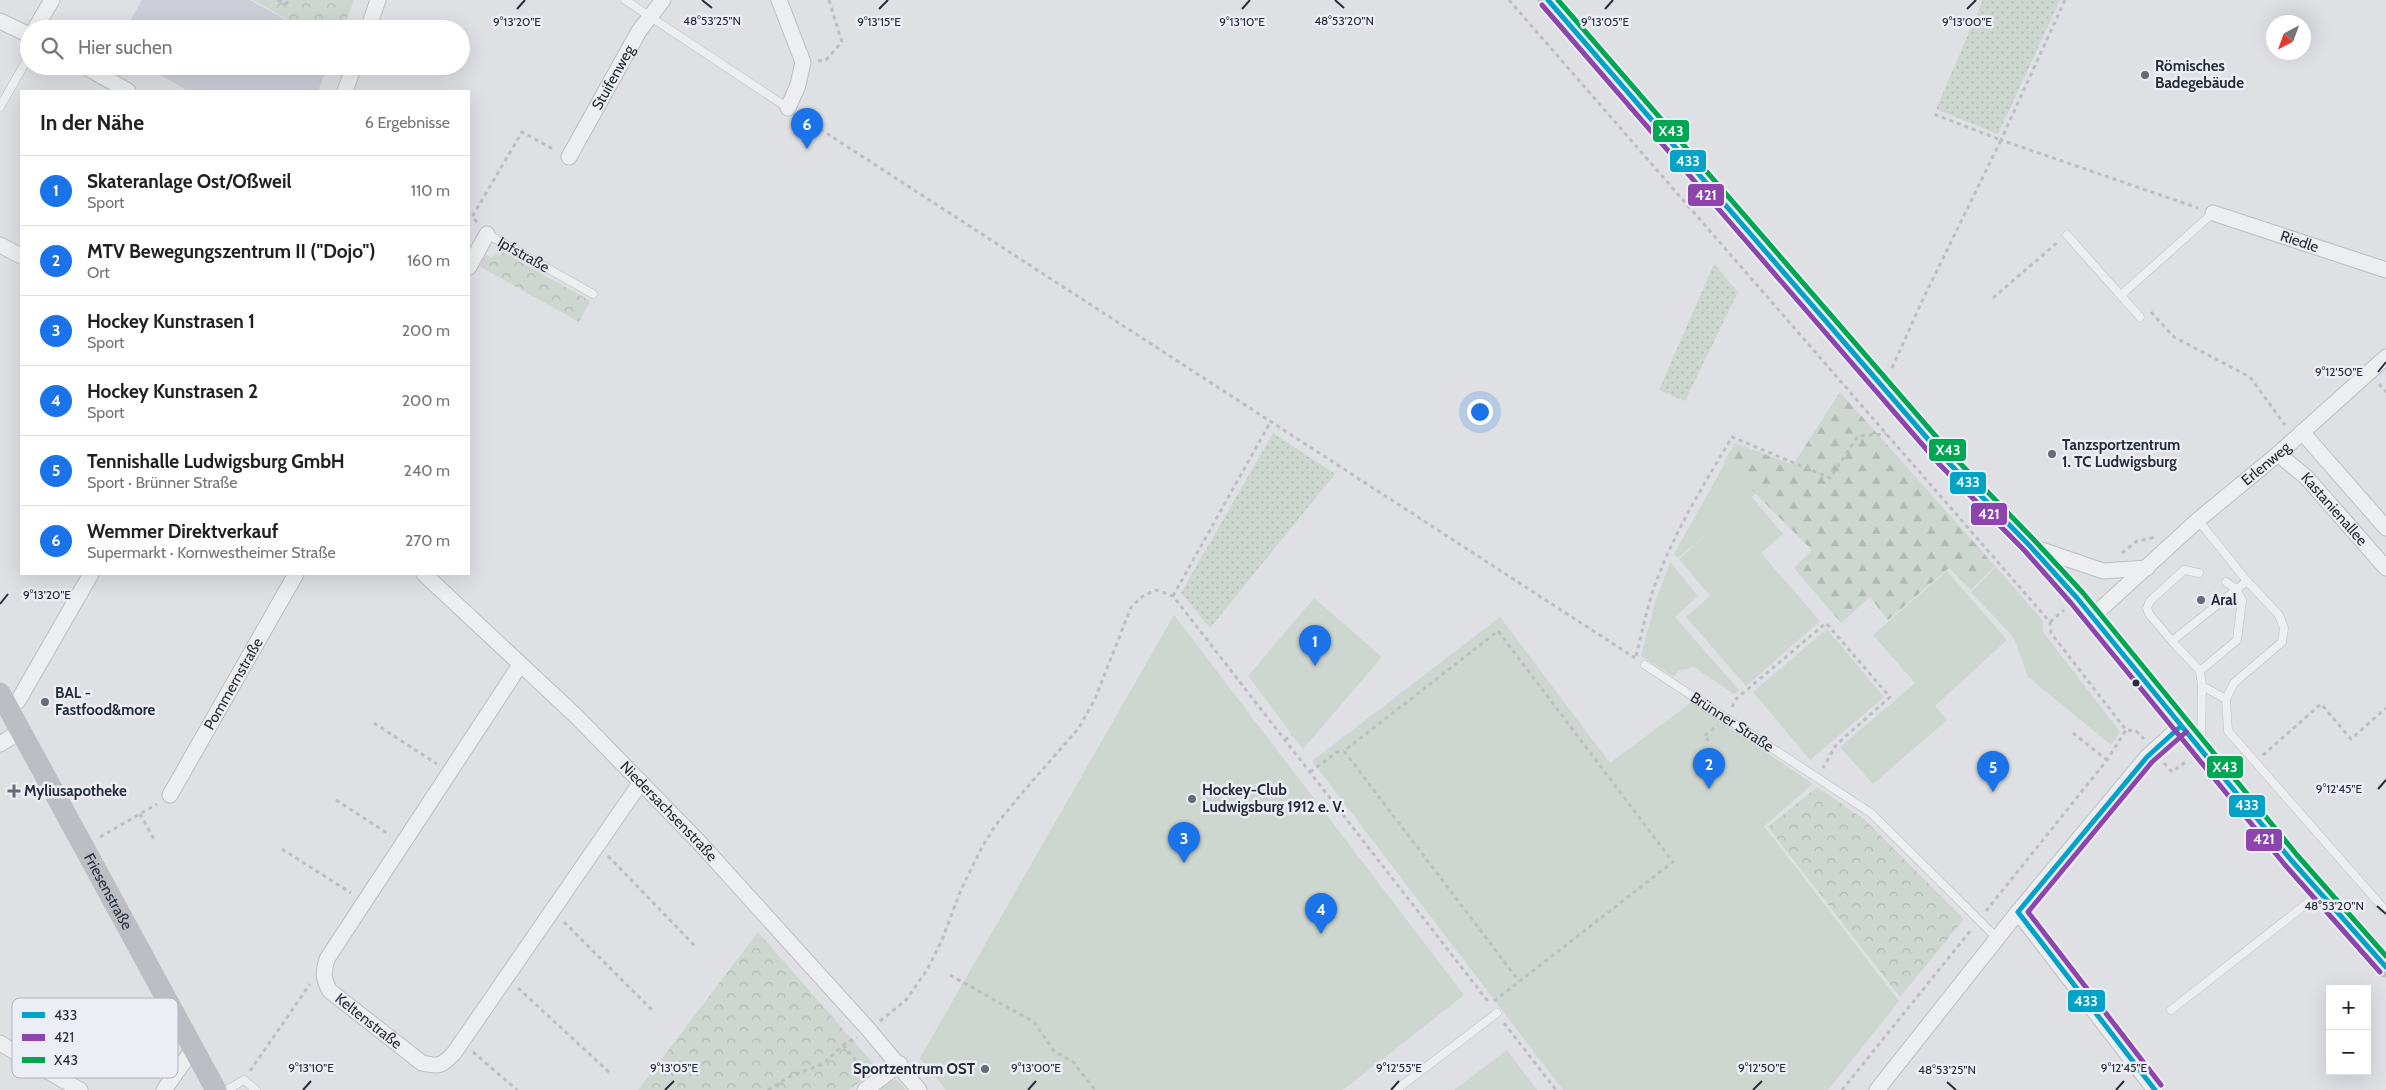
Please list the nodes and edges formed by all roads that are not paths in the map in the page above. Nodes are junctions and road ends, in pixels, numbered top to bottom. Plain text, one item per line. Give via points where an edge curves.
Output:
1 (52, 0) edge
2 (378, 0) edge
3 (625, 0) edge
4 (663, 0) edge
5 (779, 0) edge
6 (1548, 0) edge
7 (649, 17) junction
8 (40, 20) edge
9 (371, 20) edge
10 (0, 21) edge
11 (20, 31) edge
12 (20, 72) edge
13 (100, 75) edge
14 (351, 75) edge
15 (126, 90) edge
16 (345, 90) edge
17 (0, 107) edge
18 (788, 108) joint
19 (569, 157) road end
20 (2213, 213) joint
21 (487, 234) joint
22 (2066, 234) road end
23 (0, 245) edge
24 (20, 255) edge
25 (470, 265) edge
26 (2386, 270) edge
27 (593, 294) dead end
28 (2121, 295) junction
29 (2140, 317) road end
30 (2386, 357) edge
31 (2302, 432) junction
32 (2278, 454) junction
33 (2198, 520) junction
34 (2386, 528) edge
35 (2030, 546) junction
36 (2147, 568) junction
37 (2386, 568) edge
38 (2199, 572) dead end
39 (90, 575) edge
40 (295, 575) edge
41 (425, 575) edge
42 (2247, 581) junction
43 (2226, 582) dead end
44 (2236, 589) junction
45 (2092, 617) junction
46 (2172, 641) junction
47 (520, 665) junction
48 (1645, 665) dead end
49 (2200, 671) junction
50 (2202, 686) junction
51 (2226, 699) junction
52 (3, 700) edge
53 (2181, 726) junction
54 (21, 731) junction
55 (0, 744) edge
56 (2201, 751) junction
57 (641, 782) junction
58 (170, 795) road end
59 (2320, 893) junction
60 (2386, 911) edge
61 (2018, 912) junction
62 (1998, 938) junction
63 (2386, 967) edge
64 (166, 998) edge
65 (2171, 1010) dead end
66 (1497, 1013) road end
67 (178, 1021) edge
68 (0, 1044) edge
69 (193, 1049) junction
70 (12, 1051) edge
71 (900, 1064) junction
72 (178, 1070) edge
73 (59, 1078) edge
74 (172, 1078) edge
75 (870, 1087) edge
76 (80, 1090) edge
77 (164, 1090) edge
78 (216, 1090) edge
79 (227, 1090) edge
80 (256, 1090) edge
81 (919, 1090) edge
82 (1396, 1090) edge
83 (1878, 1090) edge
84 (2154, 1090) edge

1 - 8 street
2 - 9 street
3 - 7 lane
4 - 7 street, Stuifenweg
5 - 18 street via 803,62
6 - 35 main road via 1952,466
7 - 18 lane
7 - 19 street, Stuifenweg
10 - 11 street
12 - 17 lane
13 - 15 street
14 - 16 street
20 - 26 street, Riedle
20 - 28 lane
21 - 25 street, Ipfstraße
21 - 27 lane, Ipfstraße
22 - 28 lane
23 - 24 street
28 - 29 lane
30 - 31 street, Erlenweg
31 - 32 street, Erlenweg
31 - 34 street, Kastanienallee
32 - 33 street, Erlenweg
32 - 37 street, Kastanienallee via 2306,477
33 - 36 street, Erlenweg
33 - 42 lane
35 - 36 street via 2103,571
35 - 45 main road
36 - 45 street, Erlenweg
38 - 46 lane via 2184,570 2150,601 2147,608
39 - 52 street via 18,701
40 - 58 street, Pommernstraße
41 - 47 street, Niedersachsenstraße
42 - 44 lane
42 - 51 lane via 2279,615 2284,628 2282,642 2234,683
43 - 44 lane
44 - 46 lane
44 - 49 lane via 2242,600 2237,640
45 - 53 main road
46 - 49 lane
47 - 57 street, Niedersachsenstraße
47 - 57 street, Keltenstraße via 327,959 323,971 330,991 422,1063 435,1066 445,1062
48 - 62 lane, Brünner Straße via 1871,813
49 - 50 lane
50 - 51 lane
50 - 56 lane
51 - 60 lane via 2228,731
52 - 54 main road, Friesenstraße
53 - 56 main road
53 - 61 street via 2147,757
54 - 55 street
54 - 64 main road, Friesenstraße
56 - 59 main road
57 - 71 street, Niedersachsenstraße
59 - 63 main road
59 - 65 lane
61 - 62 street
61 - 84 street
62 - 83 street
66 - 82 lane
67 - 69 main road, Friesenstraße
68 - 70 street
69 - 72 street
69 - 78 main road, Friesenstraße
71 - 75 street
71 - 81 street, Niedersachsenstraße
73 - 76 street
74 - 77 street
79 - 80 lane via 244,1080

